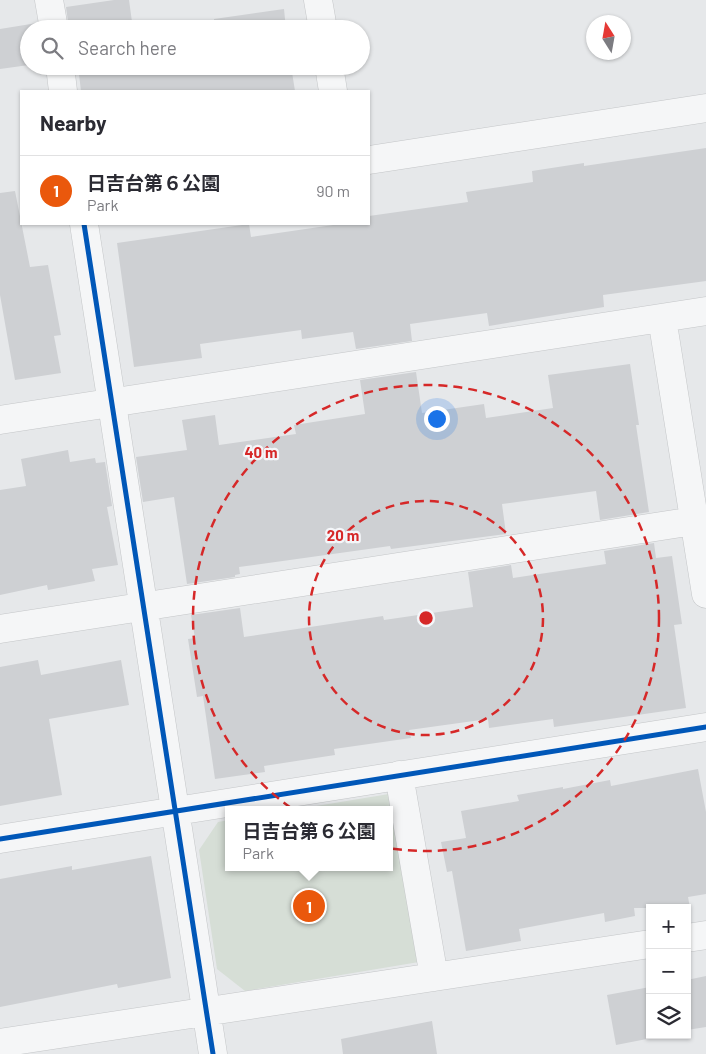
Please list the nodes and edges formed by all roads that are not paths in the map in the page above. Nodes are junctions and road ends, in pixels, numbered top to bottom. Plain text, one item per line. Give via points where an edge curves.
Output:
1 (49, 0) edge
2 (318, 0) edge
3 (52, 20) edge
4 (321, 20) edge
5 (61, 75) edge
6 (330, 75) edge
7 (64, 90) edge
8 (333, 90) edge
9 (706, 108) edge
10 (370, 160) edge
11 (84, 225) edge
12 (706, 311) edge
13 (662, 318) junction
14 (112, 403) junction
15 (0, 420) edge
16 (694, 521) junction
17 (706, 594) edge
18 (144, 607) junction
19 (0, 630) edge
20 (706, 727) edge
21 (399, 775) junction
22 (175, 811) junction
23 (0, 839) edge
24 (706, 935) edge
25 (691, 937) edge
26 (646, 945) edge
27 (434, 977) junction
28 (206, 1011) junction
29 (0, 1043) edge
30 (213, 1054) edge

1 - 3 street
2 - 4 street
5 - 7 street
6 - 8 street
9 - 10 street
11 - 14 street
12 - 13 street
13 - 14 street
13 - 16 street
14 - 15 street
14 - 18 street
16 - 17 street
16 - 18 street
18 - 19 street
18 - 22 street
20 - 21 street
21 - 22 street
21 - 27 street
22 - 23 street
22 - 28 street
24 - 25 street
26 - 27 street
27 - 28 street
28 - 29 street
28 - 30 street

